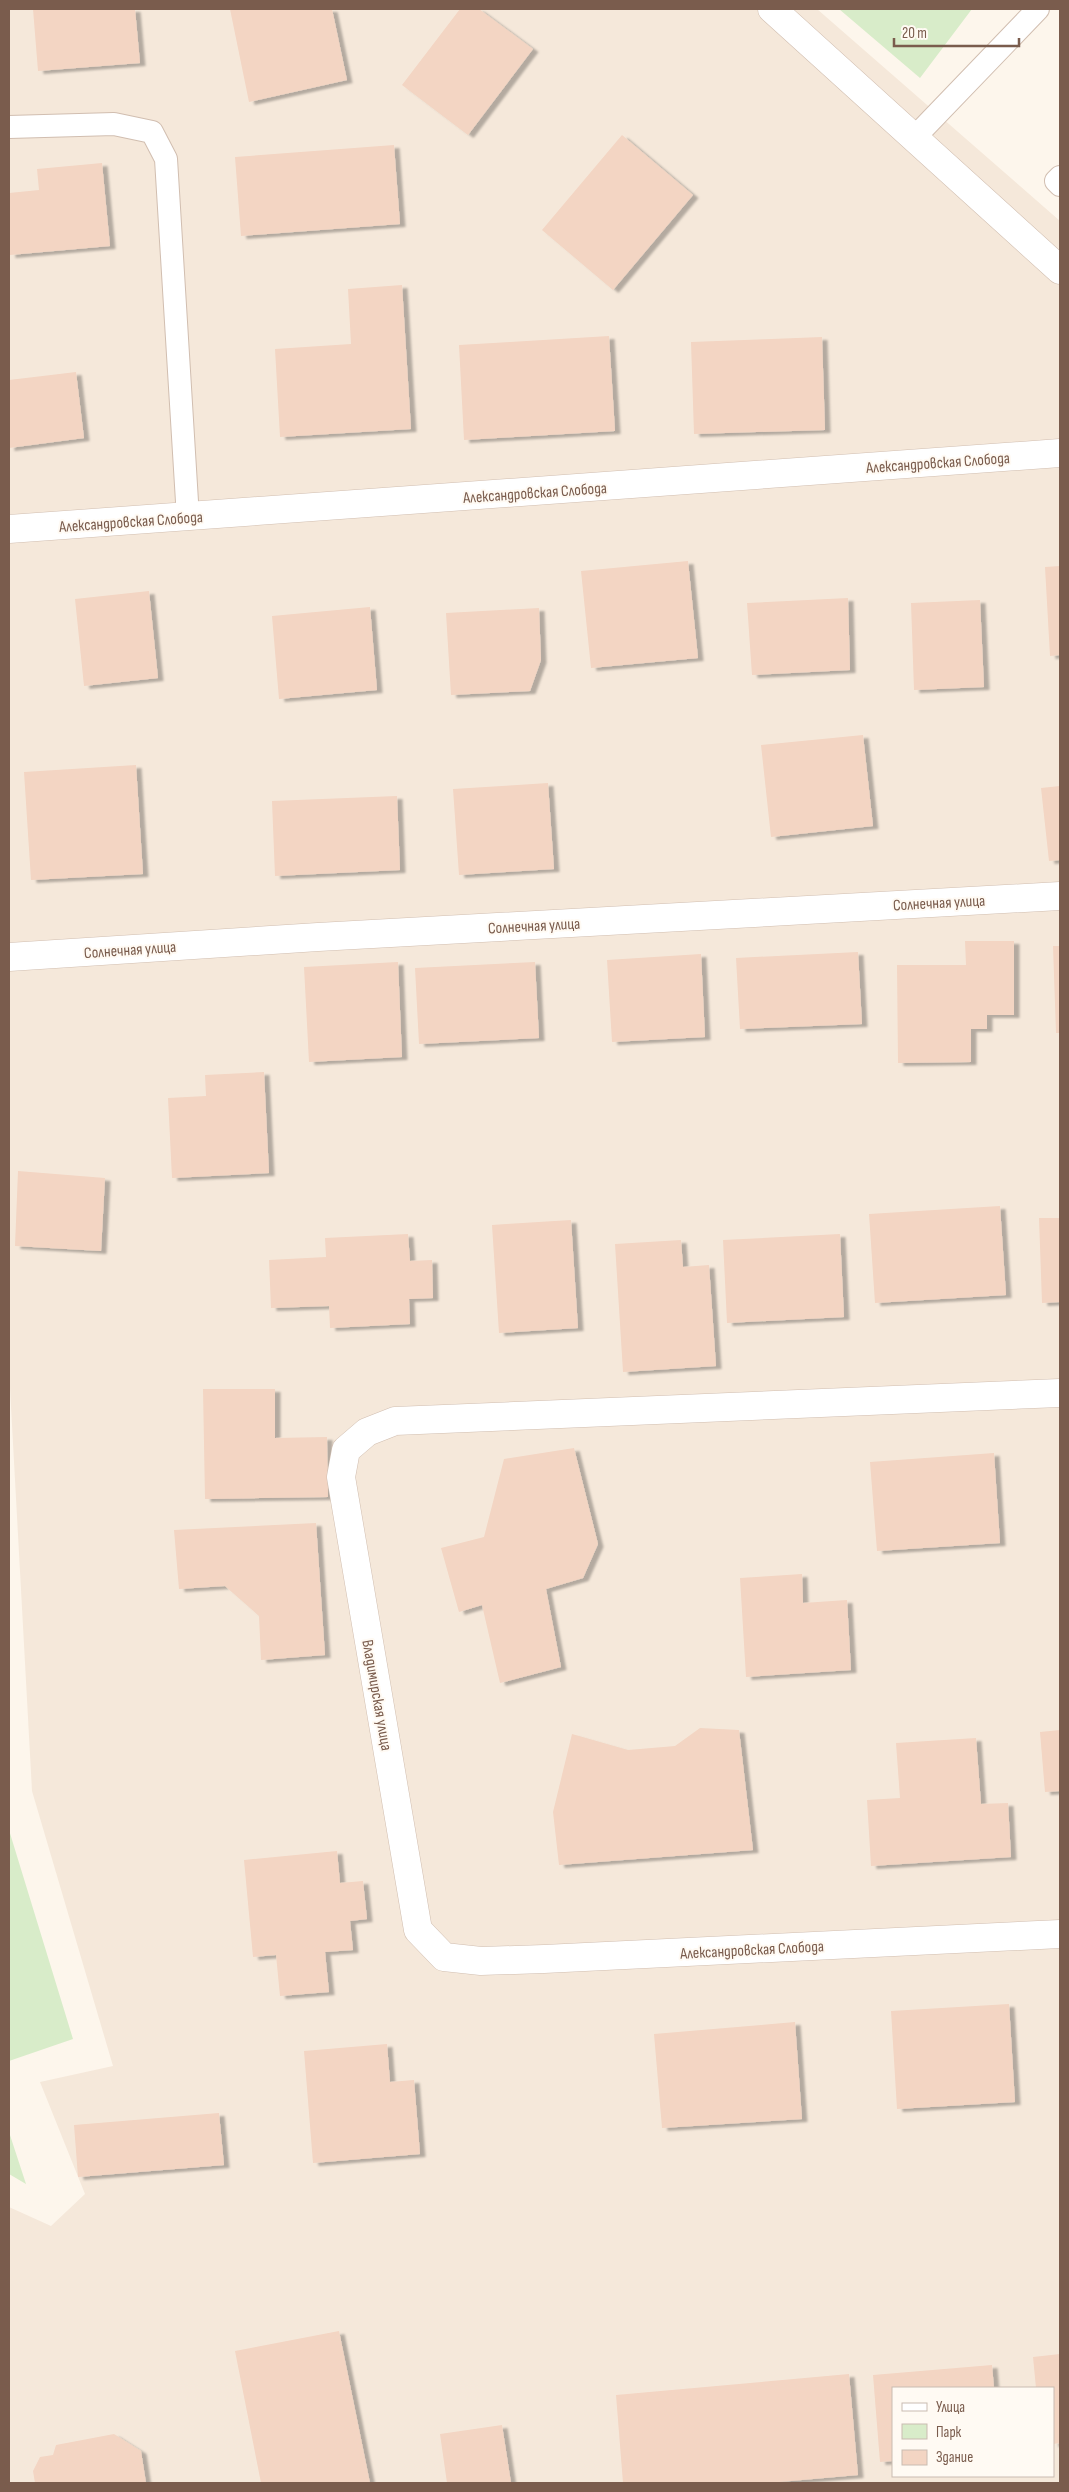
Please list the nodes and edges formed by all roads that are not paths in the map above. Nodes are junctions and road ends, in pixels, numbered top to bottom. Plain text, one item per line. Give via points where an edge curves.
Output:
1 (772, 9) edge
2 (1038, 9) edge
3 (9, 127) edge
4 (914, 138) junction
5 (1060, 177) edge
6 (1060, 185) edge
7 (1060, 270) edge
8 (1060, 452) edge
9 (188, 518) junction
10 (9, 529) edge
11 (1060, 896) edge
12 (9, 957) edge
13 (1060, 1393) edge
14 (1060, 1934) edge
15 (444, 1957) joint

1 - 4 street
2 - 4 lane
3 - 9 lane via 114,124 152,132 166,159
4 - 7 street
5 - 6 lane via 1056,181
8 - 9 street, Александровская Слобода
9 - 10 street, Александровская Слобода
11 - 12 street, Солнечная улица
13 - 15 street, Владимирская улица via 395,1421 367,1432 346,1450 341,1476 418,1930
14 - 15 street, Александровская Слобода via 535,1960 481,1961

